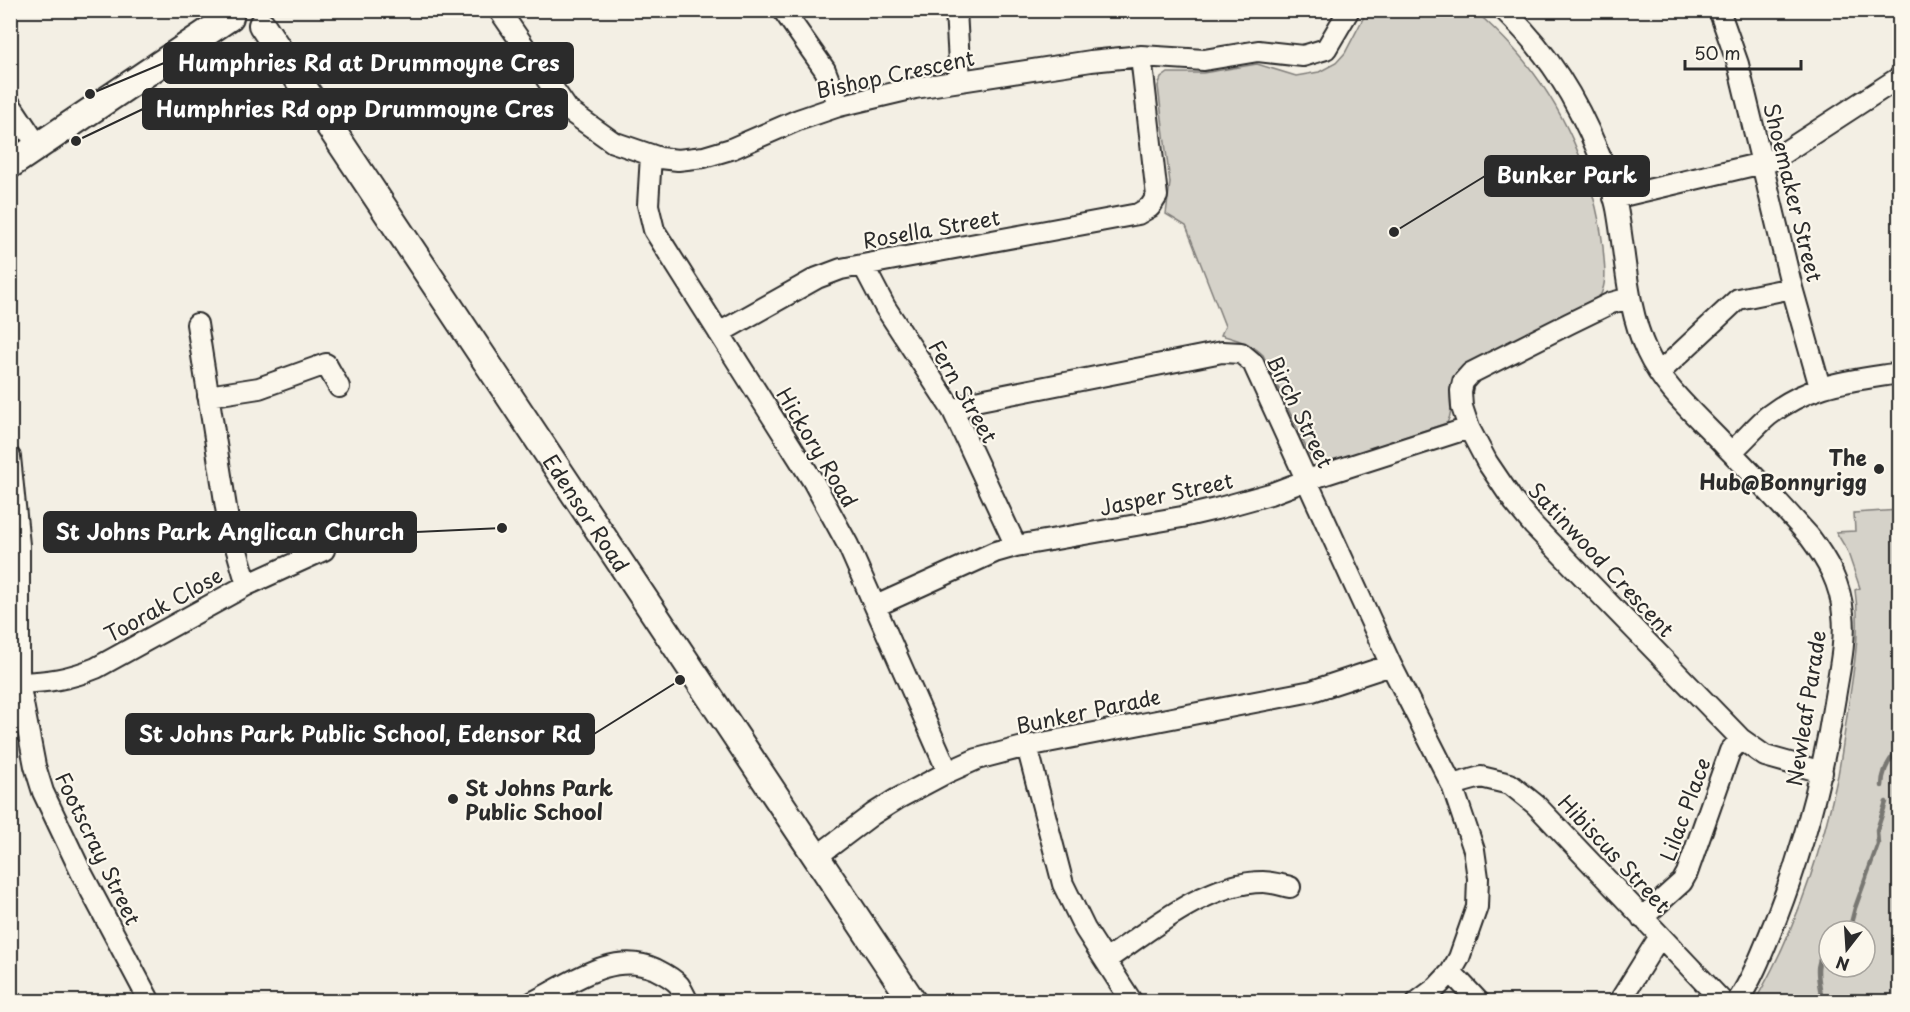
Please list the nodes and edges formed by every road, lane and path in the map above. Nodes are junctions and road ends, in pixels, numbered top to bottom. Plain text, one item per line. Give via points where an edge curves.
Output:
1 (499, 10) edge
2 (783, 10) edge
3 (956, 10) edge
4 (1349, 10) edge
5 (1719, 10) edge
6 (1506, 11) edge
7 (229, 14) edge
8 (268, 18) edge
9 (1141, 56) junction
10 (1899, 76) edge
11 (960, 81) junction
12 (10, 104) edge
13 (839, 106) junction
14 (38, 146) junction
15 (651, 155) junction
16 (1763, 163) junction
17 (10, 165) edge
18 (1614, 198) junction
19 (863, 265) junction
20 (1792, 288) junction
21 (1630, 298) junction
22 (197, 324) dead end
23 (719, 333) junction
24 (1659, 373) junction
25 (1899, 373) edge
26 (339, 387) dead end
27 (1820, 387) junction
28 (208, 396) junction
29 (953, 411) junction
30 (1469, 428) junction
31 (1731, 452) junction
32 (10, 457) edge
33 (1307, 480) junction
34 (1016, 546) junction
35 (324, 550) dead end
36 (247, 585) junction
37 (876, 606) junction
38 (15, 624) edge
39 (1391, 665) junction
40 (19, 683) junction
41 (1741, 739) junction
42 (1027, 746) junction
43 (948, 772) junction
44 (1822, 772) junction
45 (1452, 785) junction
46 (816, 857) junction
47 (1290, 887) dead end
48 (1642, 918) junction
49 (1660, 936) junction
50 (1106, 960) junction
51 (1451, 972) junction
52 (150, 1002) edge
53 (533, 1002) edge
54 (688, 1002) edge
55 (913, 1002) edge
56 (1132, 1002) edge
57 (1417, 1002) edge
58 (1479, 1002) edge
59 (1619, 1002) edge
60 (1723, 1002) edge
61 (1737, 1002) edge

1 - 15 street, Bishop Crescent via 568,110 613,142
2 - 13 street via 825,70
3 - 11 street
4 - 9 street, Bishop Crescent via 1326,49 1303,56 1258,51 1204,60
5 - 16 street, Shoemaker Street via 1738,64
6 - 18 street, Newleaf Parade via 1545,55 1576,101
7 - 8 main road, Edensor Road via 245,27
7 - 14 main road
8 - 46 main road, Edensor Road
9 - 11 street, Bishop Crescent
9 - 19 street, Rosella Street via 1157,196 1150,207 1138,214
10 - 16 street
11 - 13 street, Bishop Crescent
12 - 14 street
13 - 15 street, Bishop Crescent via 704,157
14 - 17 main road
15 - 23 street, Hickory Road via 648,205 654,230
16 - 18 street
16 - 20 street, Shoemaker Street
18 - 21 street, Newleaf Parade
19 - 23 street, Rosella Street via 817,278
19 - 29 street, Fern Street via 885,307
20 - 24 street via 1738,299
20 - 27 street, Shoemaker Street
21 - 24 street, Newleaf Parade via 1639,333
21 - 30 street, Satinwood Crescent via 1570,322 1471,373 1461,391
22 - 28 street
23 - 37 street, Hickory Road via 813,481
24 - 31 street, Newleaf Parade
25 - 27 street
26 - 28 street via 326,364 258,388
27 - 31 street via 1767,417
28 - 36 street via 228,520
29 - 33 street, Birch Street via 975,401 1222,352 1241,353 1253,363
29 - 34 street, Fern Street
30 - 33 street, Jasper Street
30 - 41 street, Satinwood Crescent via 1500,481 1534,526
31 - 44 street, Newleaf Parade via 1809,536 1836,581 1844,616
32 - 38 street, Footscray Street via 19,545
33 - 34 street, Jasper Street via 1189,516
33 - 39 street, Birch Street
34 - 37 street, Jasper Street
35 - 36 street, Toorak Close
36 - 40 street, Toorak Close via 96,668 65,679
37 - 43 street, Hickory Road
38 - 40 street, Footscray Street
39 - 42 street, Bunker Parade via 1312,691
39 - 45 street, Birch Street
40 - 52 street, Footscray Street via 43,792
41 - 44 street, Satinwood Crescent via 1765,756
41 - 48 street, Lilac Place via 1730,751 1682,882
42 - 43 street, Bunker Parade via 977,759
42 - 50 street via 1063,884 1085,929
43 - 46 street, Bunker Parade via 873,814
44 - 61 street, Newleaf Parade via 1812,816 1782,903 1750,981
45 - 48 street, Hibiscus Street via 1481,777 1510,784 1536,805
45 - 51 street, Birch Street via 1474,850 1478,878 1477,907
46 - 55 main road, Edensor Road
47 - 50 street via 1263,882 1228,887 1166,919
48 - 49 street, Hibiscus Street
49 - 59 street
49 - 60 street, Hibiscus Street
50 - 56 street
51 - 57 street
51 - 58 street
53 - 54 street via 598,968 621,962 663,972 678,984

